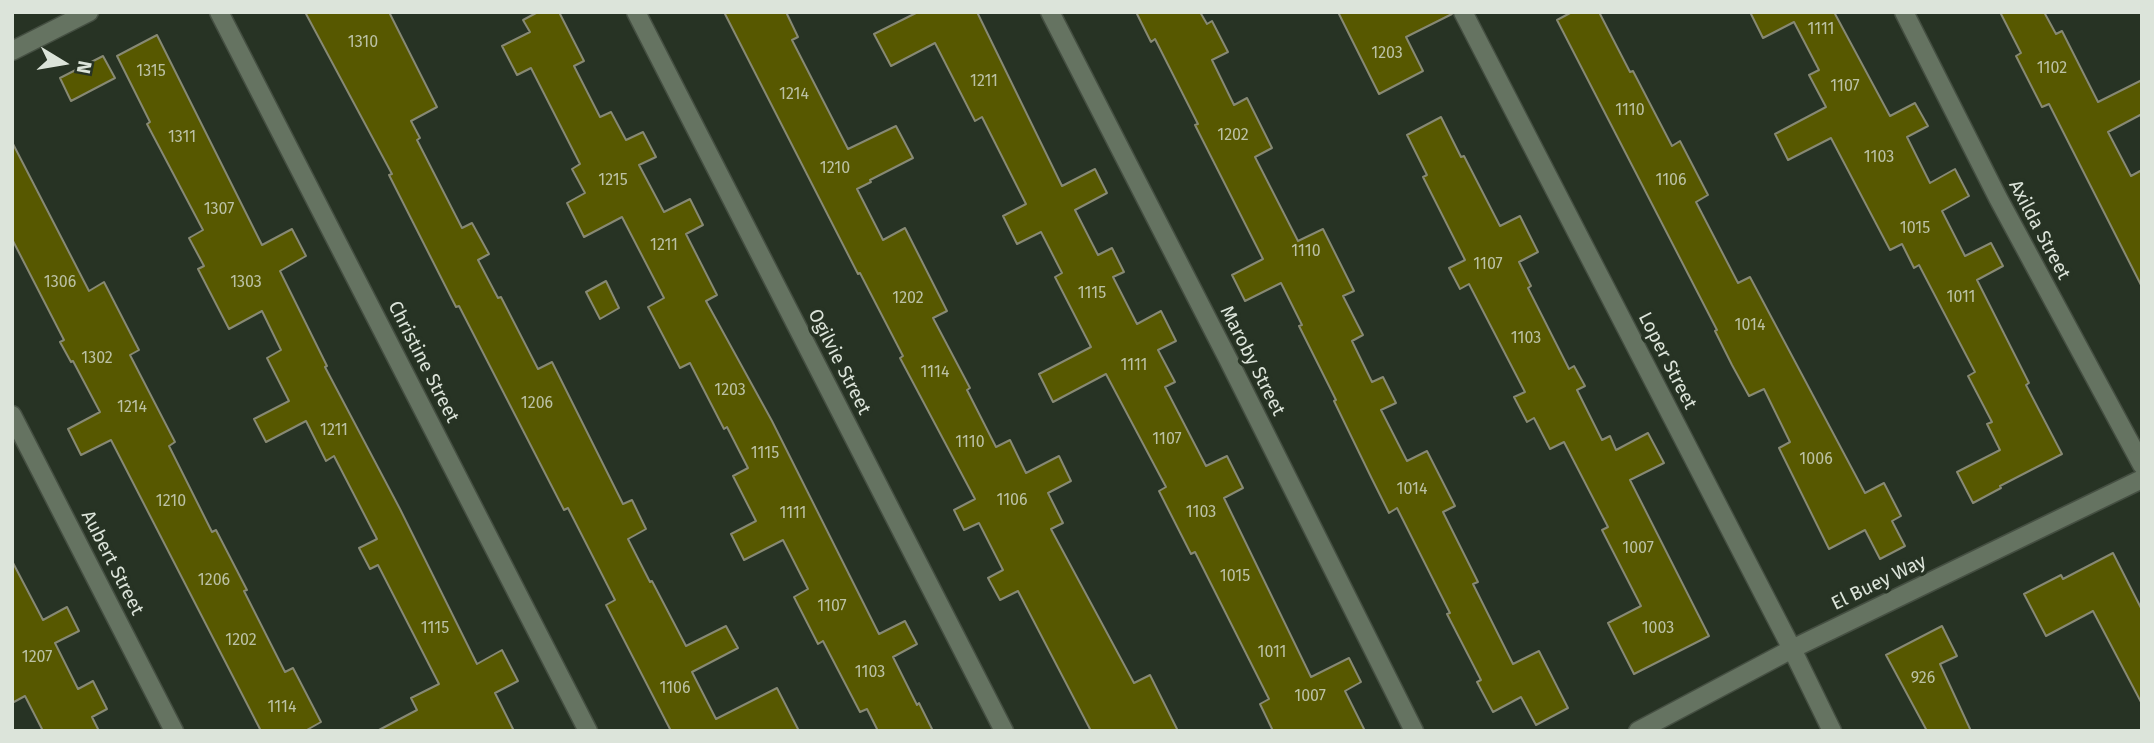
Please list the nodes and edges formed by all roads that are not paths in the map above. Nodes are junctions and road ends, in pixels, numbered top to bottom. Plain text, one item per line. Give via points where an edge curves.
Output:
1 (89, 12) edge
2 (219, 12) edge
3 (636, 12) edge
4 (1050, 12) edge
5 (1463, 12) edge
6 (1904, 12) edge
7 (12, 51) edge
8 (12, 415) edge
9 (2142, 466) edge
10 (2142, 479) edge
11 (1792, 649) junction
12 (174, 731) edge
13 (588, 731) edge
14 (1004, 731) edge
15 (1414, 731) edge
16 (1638, 731) edge
17 (1832, 731) edge

1 - 7 street
2 - 13 street, Christine Street
3 - 14 street, Ogilvie Street
4 - 15 street, Maroby Street
5 - 11 street, Loper Street
6 - 9 street, Axilda Street
8 - 12 street, Aubert Street
10 - 11 street, El Buey Way
11 - 16 street, El Buey Way
11 - 17 street, Loper Street

